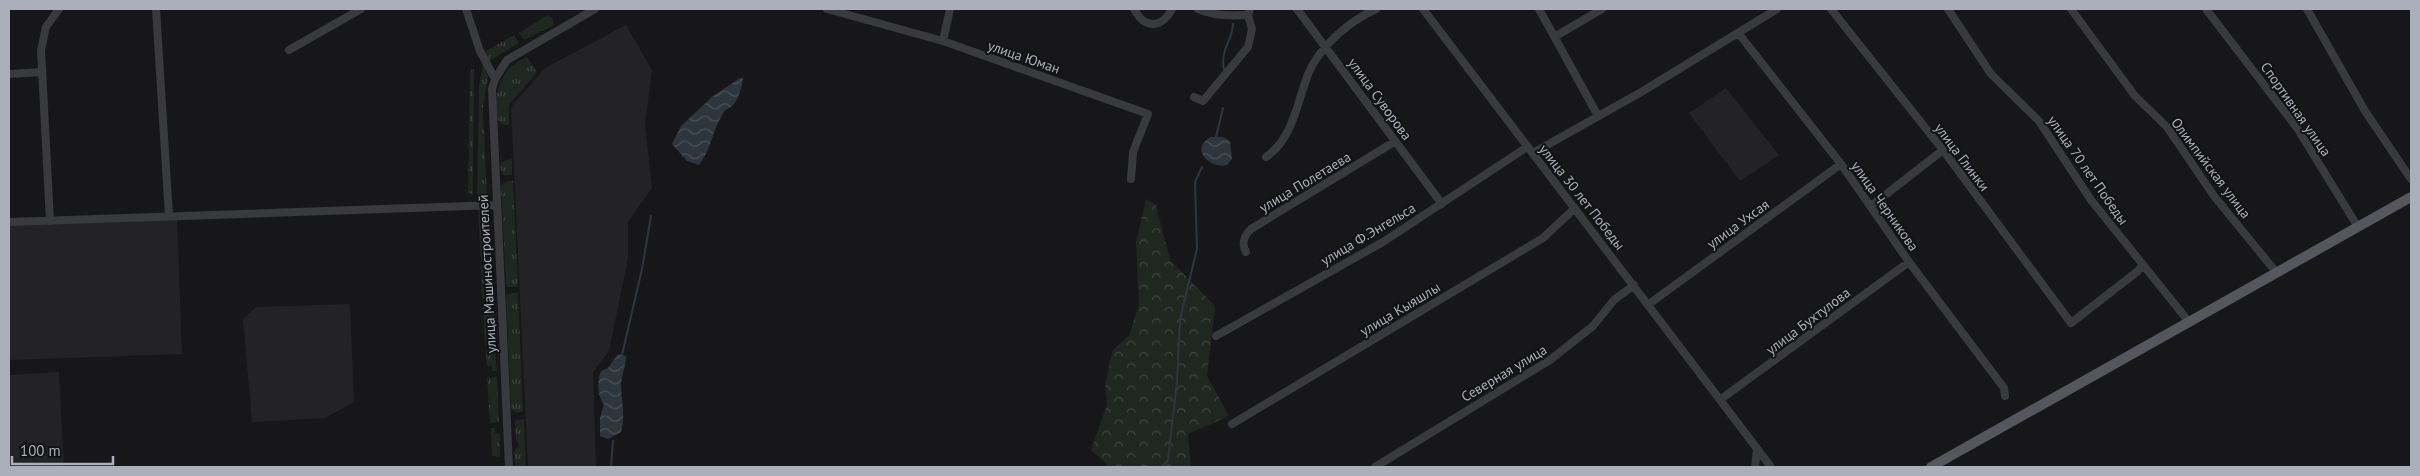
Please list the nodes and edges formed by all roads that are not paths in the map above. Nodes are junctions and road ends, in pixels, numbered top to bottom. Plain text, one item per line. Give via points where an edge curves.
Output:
1 (60, 9) edge
2 (156, 9) edge
3 (361, 9) edge
4 (466, 9) edge
5 (595, 9) edge
6 (827, 9) edge
7 (950, 9) edge
8 (1134, 9) edge
9 (1172, 9) edge
10 (1198, 9) edge
11 (1297, 9) edge
12 (1376, 9) edge
13 (1423, 9) edge
14 (1539, 9) edge
15 (1602, 9) edge
16 (1777, 9) edge
17 (1831, 9) edge
18 (1948, 9) edge
19 (2071, 9) edge
20 (2206, 9) edge
21 (2307, 9) edge
22 (1249, 12) edge
23 (1739, 34) junction
24 (1556, 36) junction
25 (943, 41) junction
26 (1327, 47) junction
27 (289, 50) dead end
28 (42, 72) junction
29 (9, 74) edge
30 (495, 79) junction
31 (1194, 98) dead end
32 (1598, 116) junction
33 (1394, 142) junction
34 (1530, 150) junction
35 (1943, 150) junction
36 (1266, 156) dead end
37 (1841, 164) junction
38 (1131, 178) dead end
39 (2411, 179) edge
40 (2411, 198) edge
41 (1442, 204) junction
42 (497, 205) junction
43 (1872, 206) junction
44 (1575, 208) junction
45 (169, 216) junction
46 (50, 220) junction
47 (9, 222) edge
48 (2358, 227) junction
49 (1246, 252) dead end
50 (1909, 262) junction
51 (2143, 265) junction
52 (2276, 272) junction
53 (1634, 285) junction
54 (1649, 304) junction
55 (2189, 322) junction
56 (1216, 336) dead end
57 (2006, 396) dead end
58 (1721, 399) junction
59 (1232, 424) dead end
60 (1756, 447) junction
61 (509, 467) edge
62 (1375, 467) edge
63 (1755, 467) edge
64 (1772, 467) edge
65 (1931, 467) edge

1 - 28 street via 44,33
2 - 45 street
3 - 27 street
4 - 30 street via 480,51
5 - 30 street via 516,53
6 - 25 street, улица Юман
7 - 25 street
8 - 9 street via 1149,24 1162,22
10 - 22 street via 1218,15
11 - 26 street, улица Суворова
12 - 26 street via 1352,23
13 - 34 street, улица 30 лет Победы
14 - 24 street
15 - 24 street
16 - 23 street, улица Ф.Энгельса
17 - 35 street, улица Глинки
18 - 51 street, улица 70 лет Победы via 1992,74 2039,121 2091,200
19 - 52 street, Олимпийская улица via 2135,96 2167,127 2214,196
20 - 48 street, Спортивная улица via 2297,128
21 - 39 street via 2365,111
22 - 31 street via 1252,29 1248,48 1203,102
23 - 32 street, улица Ф.Энгельса
23 - 37 street, улица Черникова
24 - 32 street
25 - 38 street, улица Юман via 1148,114 1133,152
26 - 33 street, улица Суворова
26 - 36 street via 1310,72 1296,116 1276,150
28 - 29 street
28 - 46 street
30 - 42 street, улица Машиностроителей via 492,100
32 - 34 street, улица Ф.Энгельса
33 - 41 street, улица Суворова
33 - 49 street, улица Полетаева via 1251,229 1243,242
34 - 41 street, улица Ф.Энгельса
34 - 44 street, улица 30 лет Победы
35 - 43 street
35 - 51 street, улица Глинки via 2071,323
37 - 43 street, улица Черникова
37 - 54 street, улица Ухсая
40 - 48 main road
41 - 56 street, улица Ф.Энгельса via 1383,242
42 - 45 street
42 - 61 street, улица Машиностроителей
43 - 50 street, улица Черникова
44 - 53 street, улица 30 лет Победы
44 - 59 street, улица Кыяшлы via 1542,238
45 - 46 street
46 - 47 street
48 - 52 main road
50 - 57 street, улица Черникова via 2004,388
50 - 58 street, улица Бухтулова
51 - 55 street, улица 70 лет Победы
52 - 55 main road
53 - 54 street, улица 30 лет Победы
53 - 62 street, Северная улица via 1610,304 1593,326 1550,360
54 - 58 street, улица 30 лет Победы
55 - 65 main road
58 - 60 street, улица 30 лет Победы
60 - 63 street
60 - 64 street, улица 30 лет Победы

